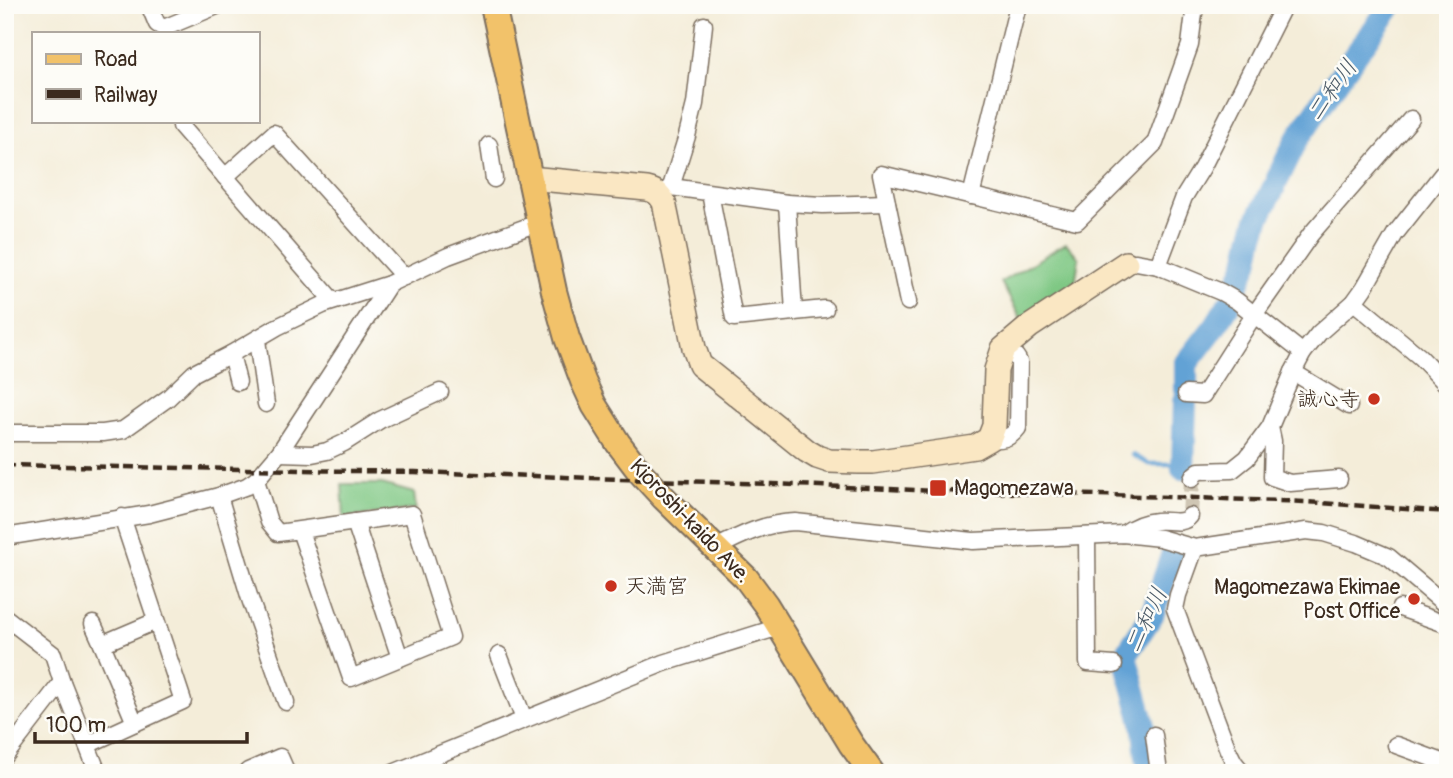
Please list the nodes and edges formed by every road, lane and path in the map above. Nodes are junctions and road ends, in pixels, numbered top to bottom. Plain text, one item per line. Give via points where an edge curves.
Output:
1 (149, 5) edge
2 (493, 5) edge
3 (1018, 5) edge
4 (1195, 5) edge
5 (1284, 5) edge
6 (217, 6) edge
7 (704, 24) dead end
8 (1411, 119) dead end
9 (181, 126) dead end
10 (489, 145) dead end
11 (1448, 167) edge
12 (225, 177) junction
13 (529, 178) junction
14 (494, 180) dead end
15 (665, 191) junction
16 (710, 193) junction
17 (971, 196) junction
18 (787, 203) junction
19 (887, 203) junction
20 (540, 222) junction
21 (1126, 263) joint
22 (1158, 266) junction
23 (397, 280) junction
24 (333, 301) junction
25 (908, 302) dead end
26 (1354, 302) junction
27 (825, 309) dead end
28 (794, 312) junction
29 (1254, 315) junction
30 (257, 340) junction
31 (1303, 353) junction
32 (231, 354) junction
33 (1293, 372) junction
34 (238, 382) dead end
35 (1448, 386) edge
36 (440, 391) dead end
37 (1186, 394) dead end
38 (266, 404) dead end
39 (1349, 407) dead end
40 (1270, 427) junction
41 (5, 433) edge
42 (279, 453) junction
43 (1192, 479) dead end
44 (1339, 479) dead end
45 (256, 480) junction
46 (219, 496) junction
47 (1190, 516) dead end
48 (122, 517) junction
49 (355, 522) junction
50 (300, 531) junction
51 (1123, 534) junction
52 (1087, 536) junction
53 (5, 537) edge
54 (716, 548) junction
55 (1195, 548) junction
56 (1448, 607) edge
57 (1400, 608) dead end
58 (5, 617) edge
59 (156, 621) junction
60 (93, 624) dead end
61 (1448, 625) edge
62 (779, 627) junction
63 (102, 644) junction
64 (499, 655) dead end
65 (400, 657) junction
66 (1114, 666) dead end
67 (62, 682) junction
68 (286, 702) dead end
69 (524, 719) junction
70 (135, 723) junction
71 (1154, 735) dead end
72 (1396, 745) dead end
73 (87, 746) junction
74 (5, 756) edge
75 (1448, 764) edge
76 (98, 773) edge
77 (249, 773) edge
78 (287, 773) edge
79 (393, 773) edge
80 (872, 773) edge
81 (1159, 773) edge
82 (1244, 773) edge

1 - 6 street via 164,28
2 - 13 main road, Kioroshi-kaido Ave.
3 - 17 street
4 - 17 street via 1190,45 1155,143 1077,221
5 - 22 street via 1184,197
7 - 15 street via 695,104
8 - 29 street via 1323,219
9 - 12 street
10 - 14 street
11 - 26 street via 1395,234
12 - 23 street via 274,132
12 - 24 street
13 - 15 street
13 - 20 main road, Kioroshi-kaido Ave.
15 - 16 street
15 - 21 street via 697,359 807,451 829,461 873,462 975,447 989,439 994,426 996,370 1003,349 1028,327
16 - 18 street
16 - 28 street via 734,318
17 - 19 street via 881,174
18 - 19 street
18 - 28 street
19 - 25 street
20 - 23 street
20 - 54 main road, Kioroshi-kaido Ave. via 566,338 594,405 640,472
21 - 22 street
22 - 29 street via 1221,292
23 - 24 street
23 - 42 street
24 - 30 street
26 - 31 street
26 - 35 street
27 - 28 street
29 - 31 street
29 - 37 street via 1203,395
30 - 32 street
30 - 38 street
31 - 33 street
32 - 34 street
32 - 41 street via 194,373 123,430
33 - 39 street
33 - 40 street
36 - 42 street via 327,451
40 - 43 street via 1232,470 1199,471
40 - 44 street via 1272,477 1290,483
42 - 45 street
45 - 46 street
45 - 50 street via 269,522 278,533
46 - 48 street
46 - 68 street
47 - 51 street via 1182,522 1138,524
48 - 53 street
48 - 59 street
49 - 50 street
49 - 65 street
49 - 65 street via 412,514 451,636
50 - 65 street via 351,678
51 - 52 street
51 - 55 street
52 - 54 street via 973,541 788,523 758,528
52 - 66 street via 1088,663
54 - 62 main road, Kioroshi-kaido Ave. via 746,578
55 - 56 street via 1306,531 1324,533 1389,557
55 - 82 street via 1175,609 1228,750
57 - 61 street
58 - 67 street via 53,654
59 - 63 street
59 - 70 street via 183,701
60 - 63 street
62 - 69 street via 664,663
62 - 80 main road, Kioroshi-kaido Ave.
63 - 70 street
64 - 69 street
67 - 73 street
67 - 74 street
69 - 79 street
70 - 73 street
71 - 81 street
72 - 75 street
73 - 76 street
77 - 78 street via 280,757

